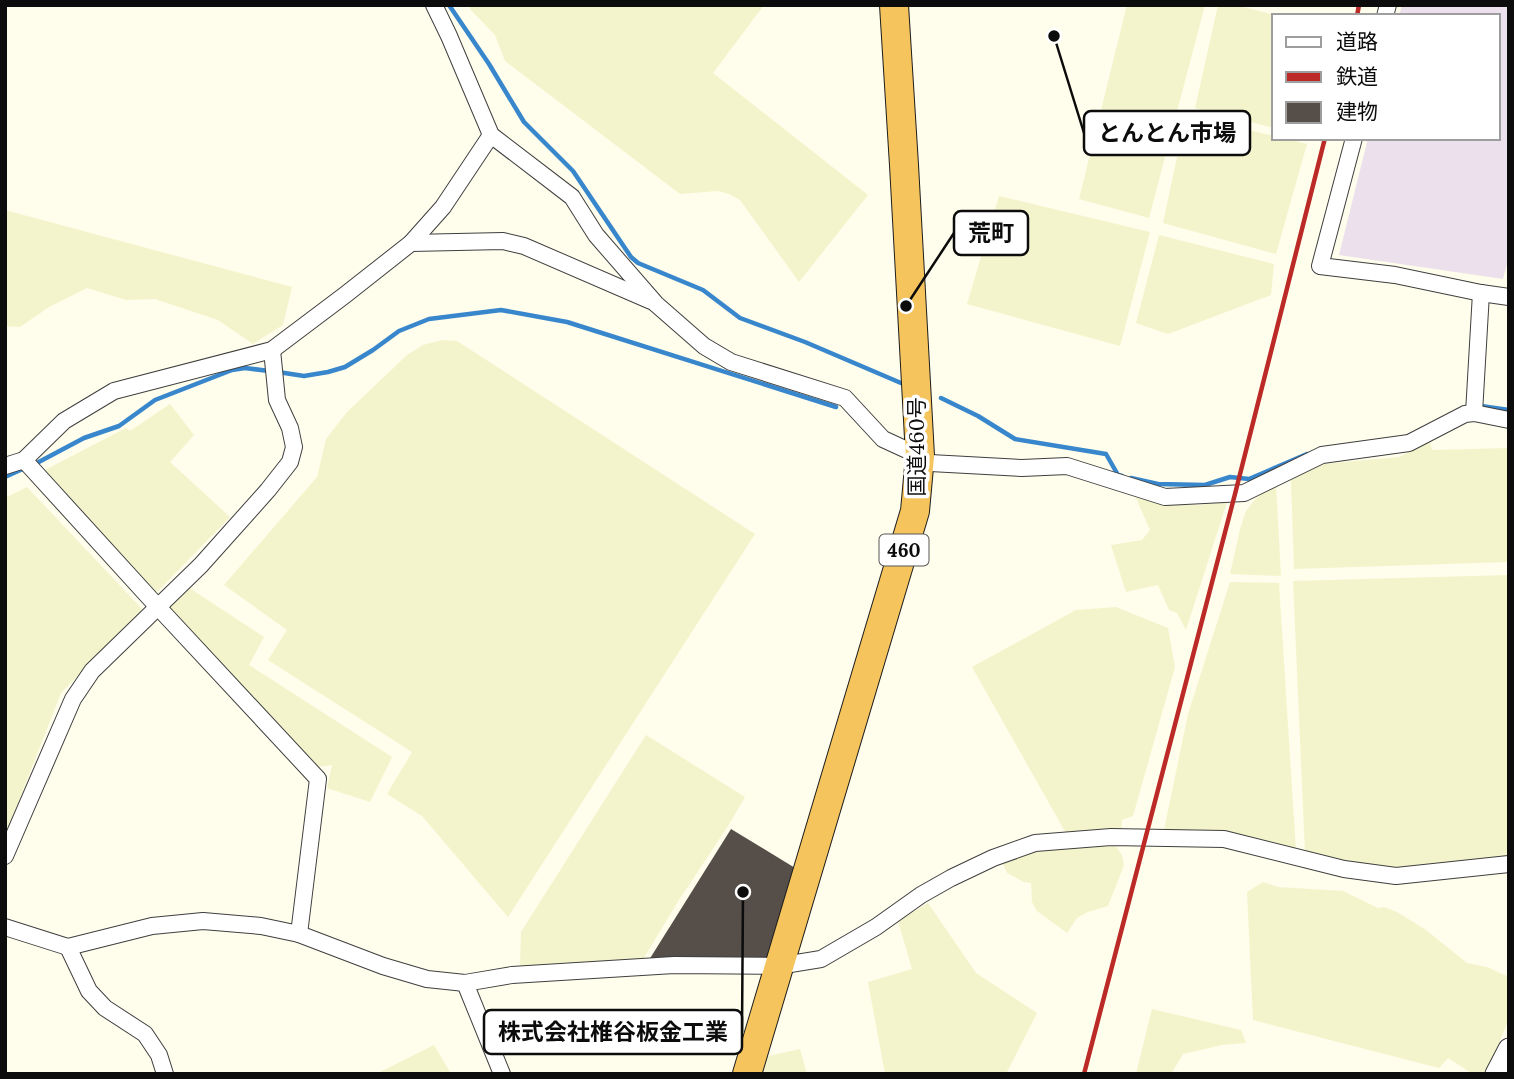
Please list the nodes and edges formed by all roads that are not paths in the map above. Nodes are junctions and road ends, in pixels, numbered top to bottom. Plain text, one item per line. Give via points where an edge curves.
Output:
1 (434, 5) edge
2 (894, 5) edge
3 (491, 135) junction
4 (1352, 140) edge
5 (411, 243) junction
6 (1481, 293) junction
7 (1509, 297) edge
8 (656, 304) junction
9 (272, 350) junction
10 (1474, 413) junction
11 (1509, 420) edge
12 (920, 456) junction
13 (24, 460) junction
14 (5, 466) edge
15 (158, 607) junction
16 (5, 856) edge
17 (1509, 864) edge
18 (5, 927) edge
19 (299, 934) junction
20 (68, 947) junction
21 (778, 966) junction
22 (465, 983) junction
23 (1509, 1049) edge
24 (165, 1074) edge
25 (502, 1074) edge
26 (747, 1074) edge
27 (1496, 1074) edge

1 - 3 street
2 - 12 highway, 国道460号 / 460
3 - 5 street via 443,207
3 - 8 street via 572,197 596,235
4 - 6 street via 1321,266
5 - 8 street via 503,241 524,246
5 - 9 street
6 - 7 street
6 - 10 street
8 - 12 street via 704,346 731,362 845,398 883,439
9 - 13 street via 114,391 64,421
9 - 15 street via 277,400 294,447 290,462 201,565
10 - 11 street
10 - 12 street via 1409,443 1322,455 1244,493 1165,497 1067,466 961,466 930,463
12 - 21 highway, 国道460号 / 460 via 915,511
13 - 14 street
13 - 15 street
15 - 16 street via 92,671 73,699
15 - 19 street via 318,779
17 - 21 street via 1396,876 1344,869 1224,839 1111,837 1035,843 951,878 821,959
18 - 20 street
19 - 20 street via 203,921 152,926
19 - 22 street via 427,979
20 - 24 street via 89,991 105,1008 145,1034
21 - 22 street via 674,965 512,975
21 - 26 highway, 国道460号 / 460
22 - 25 street
23 - 27 street

